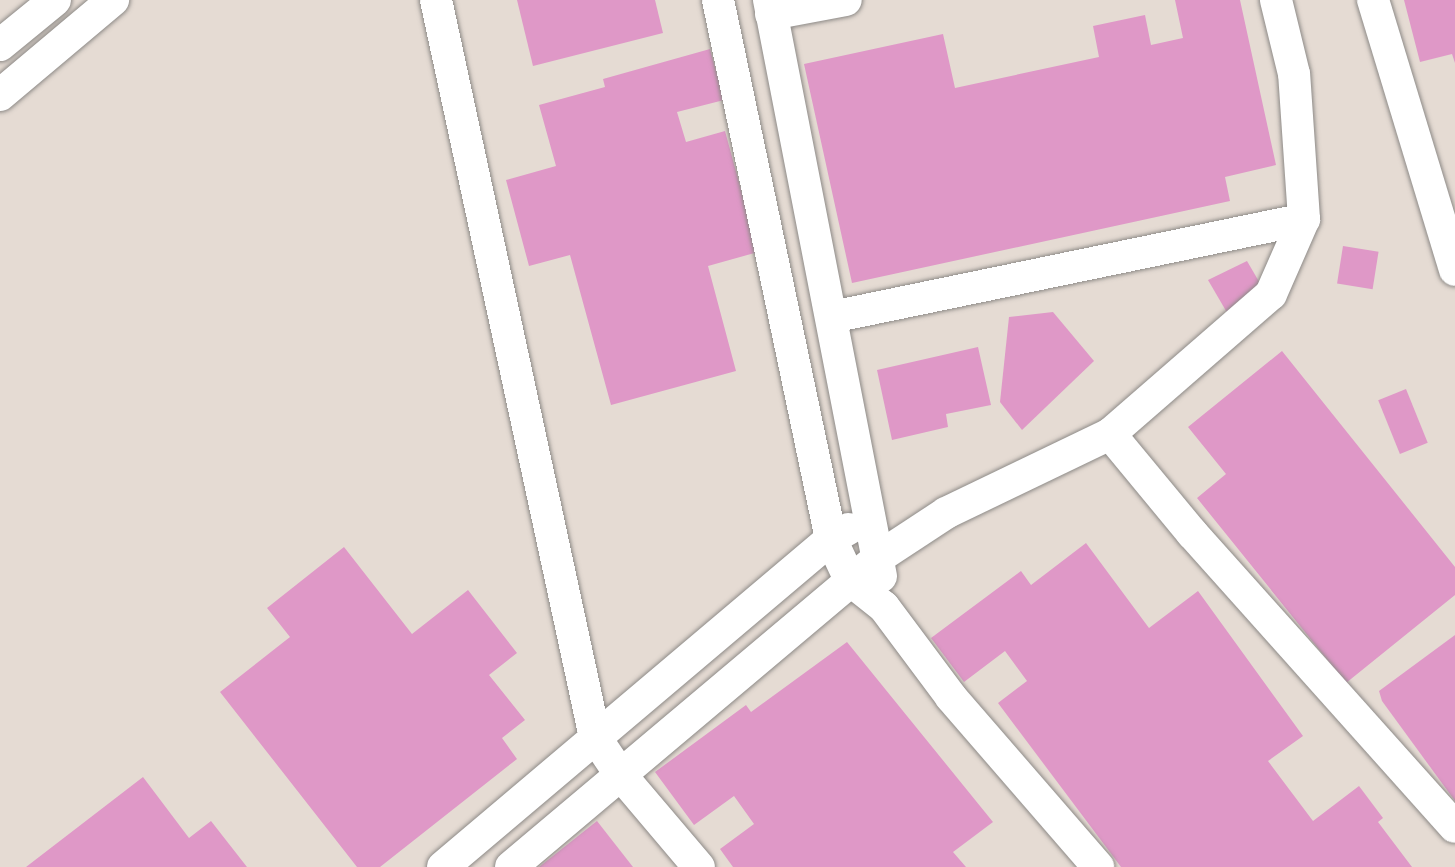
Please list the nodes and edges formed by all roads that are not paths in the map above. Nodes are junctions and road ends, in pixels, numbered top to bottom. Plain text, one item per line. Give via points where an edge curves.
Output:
1 (55, 0) edge
2 (113, 0) edge
3 (436, 0) edge
4 (718, 0) edge
5 (846, 0) edge
6 (1276, 0) edge
7 (1373, 0) edge
8 (770, 7) edge
9 (0, 46) edge
10 (0, 95) edge
11 (1304, 219) junction
12 (1455, 270) edge
13 (832, 317) junction
14 (1110, 434) junction
15 (869, 517) junction
16 (926, 524) junction
17 (831, 539) junction
18 (879, 557) junction
19 (850, 580) junction
20 (884, 607) junction
21 (595, 737) junction
22 (620, 774) junction
23 (1455, 827) edge
24 (443, 867) edge
25 (511, 867) edge
26 (699, 867) edge
27 (1098, 867) edge

1 - 9 street
2 - 10 street
3 - 21 street
4 - 17 street
5 - 8 street
6 - 11 street via 1294,74
7 - 12 street
8 - 13 street
11 - 13 street
11 - 14 street via 1271,294
13 - 15 street
14 - 16 street
14 - 23 street via 1192,533
15 - 16 street
15 - 17 street
15 - 18 street
16 - 18 street
17 - 19 street
17 - 21 street
18 - 19 street
18 - 20 street
19 - 20 street
19 - 22 street
20 - 27 street via 951,698
21 - 22 street
21 - 24 street
22 - 25 street
22 - 26 street

